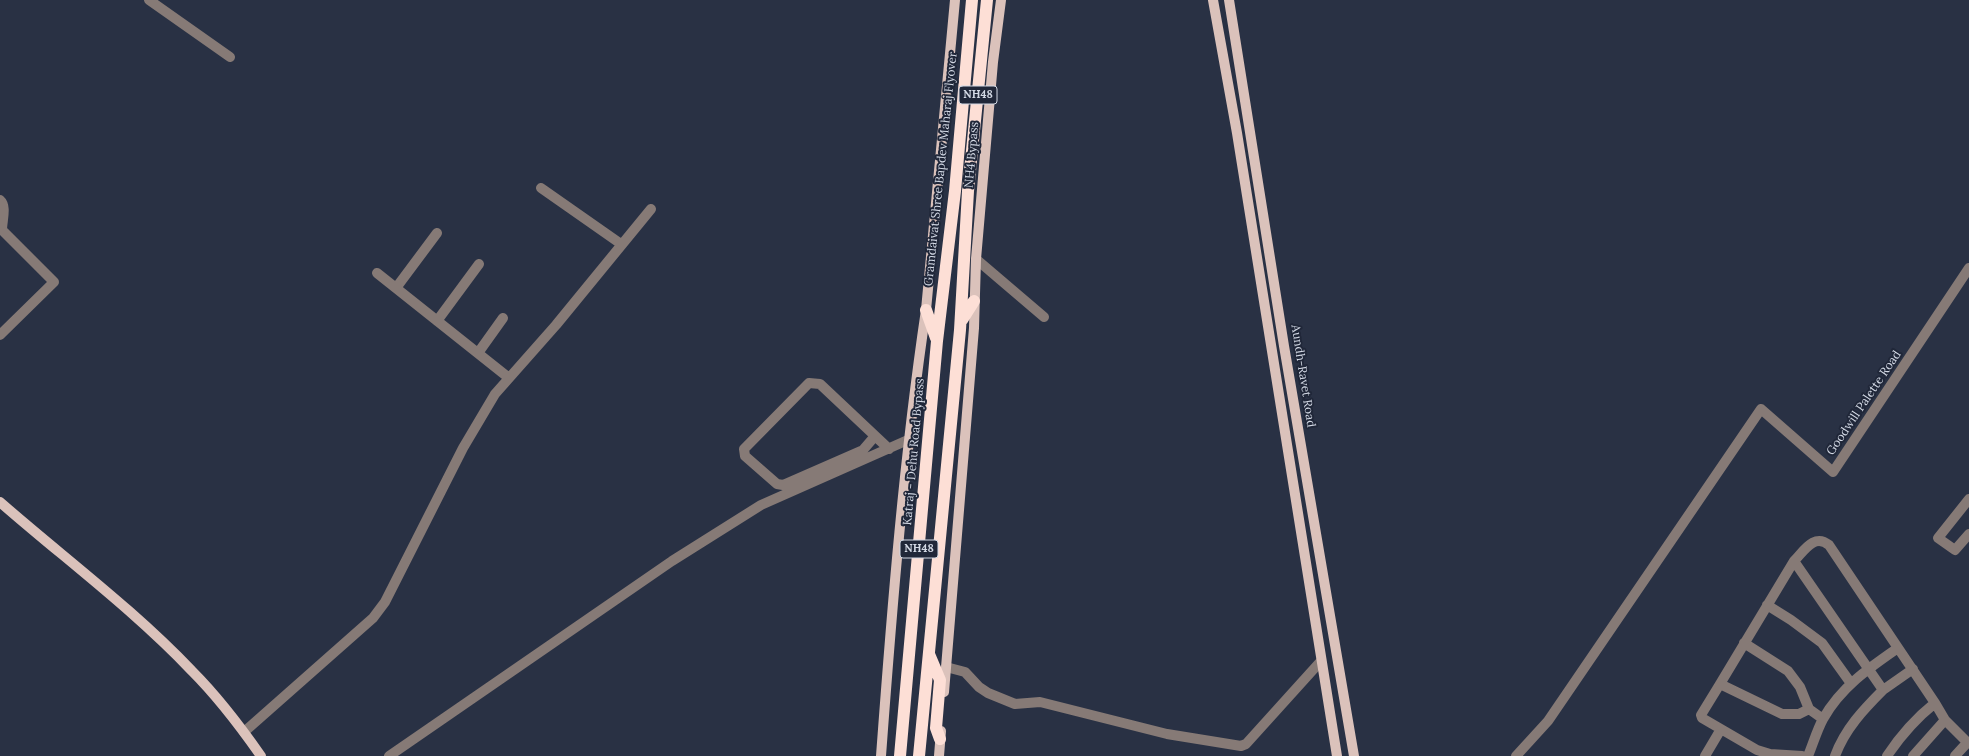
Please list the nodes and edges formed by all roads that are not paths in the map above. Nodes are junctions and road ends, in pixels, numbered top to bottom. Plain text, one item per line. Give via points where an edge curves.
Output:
1 (149, 0) edge
2 (955, 0) edge
3 (972, 0) edge
4 (987, 0) edge
5 (1001, 0) edge
6 (1213, 0) edge
7 (1229, 0) edge
8 (230, 57) dead end
9 (541, 188) dead end
10 (0, 200) edge
11 (651, 209) dead end
12 (437, 233) dead end
13 (621, 244) junction
14 (976, 259) junction
15 (479, 264) dead end
16 (1969, 268) edge
17 (377, 273) dead end
18 (396, 288) junction
19 (968, 289) junction
20 (974, 301) junction
21 (926, 310) junction
22 (503, 318) dead end
23 (1044, 318) dead end
24 (437, 321) junction
25 (961, 322) junction
26 (0, 335) edge
27 (937, 341) junction
28 (478, 353) junction
29 (509, 378) junction
30 (875, 436) junction
31 (910, 439) junction
32 (889, 449) junction
33 (1969, 499) edge
34 (0, 502) edge
35 (1969, 534) edge
36 (1794, 561) junction
37 (1767, 605) junction
38 (1744, 643) junction
39 (1898, 648) junction
40 (928, 652) junction
41 (1321, 660) junction
42 (946, 667) junction
43 (1868, 669) junction
44 (1913, 669) junction
45 (1850, 682) junction
46 (1720, 684) junction
47 (1883, 690) junction
48 (1935, 703) junction
49 (1809, 709) junction
50 (1823, 719) junction
51 (1945, 720) junction
52 (1721, 730) junction
53 (244, 732) junction
54 (940, 739) junction
55 (261, 756) edge
56 (389, 756) edge
57 (881, 756) edge
58 (900, 756) edge
59 (919, 756) edge
60 (939, 756) edge
61 (1337, 756) edge
62 (1354, 756) edge
63 (1516, 756) edge
64 (1705, 756) edge
65 (1802, 756) edge
66 (1808, 756) edge
67 (1835, 756) edge
68 (1887, 756) edge
69 (1913, 756) edge
70 (1955, 756) edge

1 - 8 street
2 - 21 main road
3 - 27 highway, Gramdaivat Shree Bapdev Maharaj Flyover / NH48 via 955,191
4 - 19 highway, NH48 via 968,191
5 - 14 main road, NH4 Bypass via 993,62
6 - 41 main road via 1237,133
7 - 62 main road, Aundh-Ravet Road via 1284,346
9 - 13 street
10 - 26 street via 3,210 2,230 54,282
11 - 13 street
12 - 18 street
13 - 29 street via 556,325
14 - 19 main road, NH4 Bypass
14 - 23 street
15 - 24 street
16 - 63 street, Goodwill Palette Road via 1833,472 1761,409 1548,721
17 - 18 street
18 - 24 street
19 - 20 main road, NH4 Bypass
19 - 25 highway, NH48
20 - 25 highway
20 - 42 main road, NH4 Bypass
21 - 27 highway
21 - 31 main road
22 - 28 street
24 - 28 street
25 - 40 highway, NH48
27 - 58 highway, Katraj - Dehu Road Bypass / NH48
28 - 29 street
29 - 53 street via 495,394 463,448 397,583 385,602 373,618
30 - 30 street via 820,384 814,382 809,383 744,450 746,456 777,484 783,485 863,450
30 - 32 street
31 - 32 street
31 - 57 main road
32 - 56 street via 761,505 672,561
33 - 35 street via 1938,538 1955,550
34 - 53 main road via 152,632 192,670
36 - 37 street
36 - 39 street via 1814,541 1824,541 1829,545
36 - 43 street
37 - 38 street
37 - 45 street via 1822,643
38 - 46 street
38 - 49 street via 1788,671 1800,687
39 - 43 street
39 - 44 street
40 - 54 highway via 940,680 936,728
40 - 59 highway, NH48
41 - 42 street via 1246,744 1241,746 1167,734 1040,702 1015,704 988,693 965,672
41 - 61 main road
42 - 54 main road, NH4 Bypass
43 - 45 street
43 - 47 street
44 - 47 street
44 - 48 street
45 - 50 street
46 - 49 street via 1782,714 1799,714
46 - 52 street via 1701,716
47 - 67 street via 1853,721
48 - 51 street
48 - 68 street via 1905,730
49 - 50 street
50 - 66 street
51 - 69 street
51 - 70 street via 1966,740 1966,744
52 - 64 street
52 - 65 street via 1757,750 1770,754
53 - 55 main road
54 - 60 main road, NH4 Bypass

